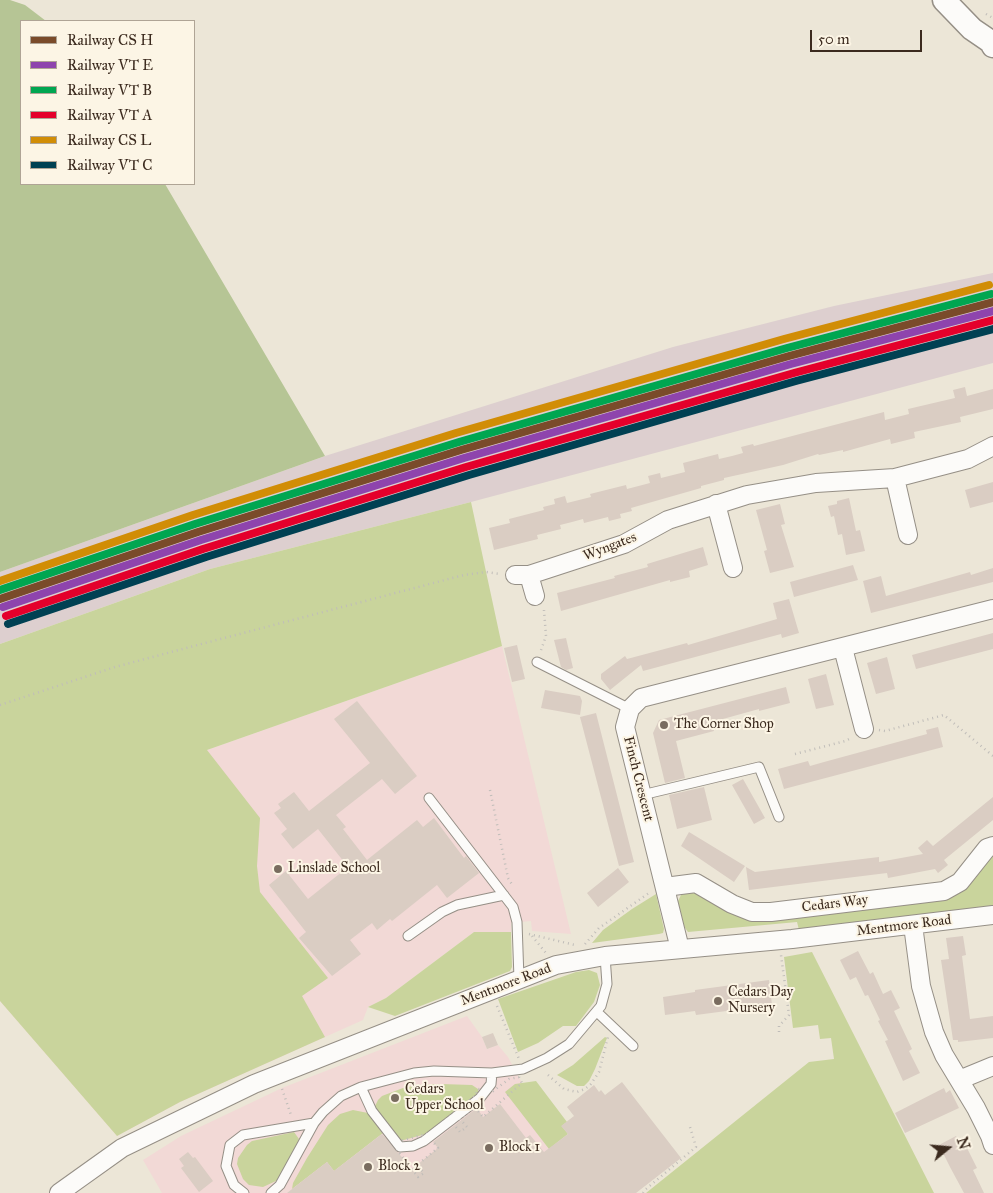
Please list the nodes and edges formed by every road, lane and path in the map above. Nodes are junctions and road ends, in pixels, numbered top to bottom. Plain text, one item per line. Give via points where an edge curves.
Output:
1 (944, 0) edge
2 (992, 43) edge
3 (993, 446) edge
4 (895, 478) junction
5 (716, 504) junction
6 (908, 535) dead end
7 (733, 568) dead end
8 (522, 575) junction
9 (535, 596) joint
10 (993, 609) edge
11 (844, 648) junction
12 (537, 662) joint
13 (0, 705) edge
14 (630, 709) junction
15 (864, 729) junction
16 (795, 754) dead end
17 (993, 756) edge
18 (490, 790) dead end
19 (642, 795) junction
20 (429, 798) dead end
21 (779, 817) dead end
22 (993, 846) edge
23 (665, 887) junction
24 (516, 890) dead end
25 (504, 895) junction
26 (993, 914) edge
27 (913, 925) junction
28 (524, 932) dead end
29 (532, 935) junction
30 (408, 936) dead end
31 (680, 949) junction
32 (781, 950) dead end
33 (547, 954) dead end
34 (605, 956) junction
35 (519, 979) junction
36 (490, 991) junction
37 (597, 1012) junction
38 (609, 1031) dead end
39 (779, 1032) dead end
40 (633, 1046) dead end
41 (993, 1066) edge
42 (523, 1069) junction
43 (492, 1072) junction
44 (548, 1075) dead end
45 (277, 1076) junction
46 (959, 1080) junction
47 (361, 1087) junction
48 (292, 1120) dead end
49 (314, 1123) junction
50 (690, 1127) dead end
51 (993, 1145) edge
52 (59, 1193) edge
53 (244, 1193) edge
54 (271, 1193) edge
55 (643, 1193) edge

1 - 2 street via 972,29
3 - 4 street, Wyngates via 968,459
4 - 5 street, Wyngates via 816,483
4 - 6 street
5 - 7 street
5 - 8 street, Wyngates via 668,520 624,544
8 - 9 street
8 - 13 path via 486,572 464,575 115,667
9 - 12 path via 545,612 546,636
10 - 11 street
11 - 14 street via 641,698
11 - 15 street
12 - 14 lane
14 - 19 street, Finch Crescent via 625,727
15 - 16 path via 846,741
15 - 17 path via 885,731 944,715
18 - 24 path via 508,878
19 - 21 lane via 759,767
19 - 23 street, Finch Crescent
20 - 25 lane
22 - 23 street, Cedars Way via 987,848 960,882 944,891 752,912 696,884
23 - 29 path via 655,889 599,928 580,948
23 - 31 street, Finch Crescent
25 - 30 lane via 457,905
25 - 35 lane via 513,907 517,922
26 - 27 street, Mentmore Road
27 - 31 street, Mentmore Road
27 - 46 street via 926,1010 937,1040
28 - 29 path
29 - 33 path
31 - 34 street, Mentmore Road
32 - 39 path via 789,1015 779,1026
34 - 35 street, Mentmore Road via 556,965
34 - 37 lane via 607,984
35 - 36 street, Mentmore Road
36 - 42 path
36 - 45 street, Mentmore Road
37 - 40 lane
37 - 42 lane via 568,1044
38 - 44 path via 599,1072 585,1089 577,1092 564,1089
41 - 46 street
42 - 43 lane
43 - 47 lane via 414,1073
43 - 47 lane via 491,1084 480,1098 414,1146 400,1147 372,1111
45 - 48 path
45 - 52 street, Mentmore Road via 122,1148
46 - 51 street
47 - 49 lane via 341,1096
49 - 53 lane via 243,1134 230,1145 226,1166 234,1185
49 - 54 lane via 280,1185
50 - 55 path via 696,1148

